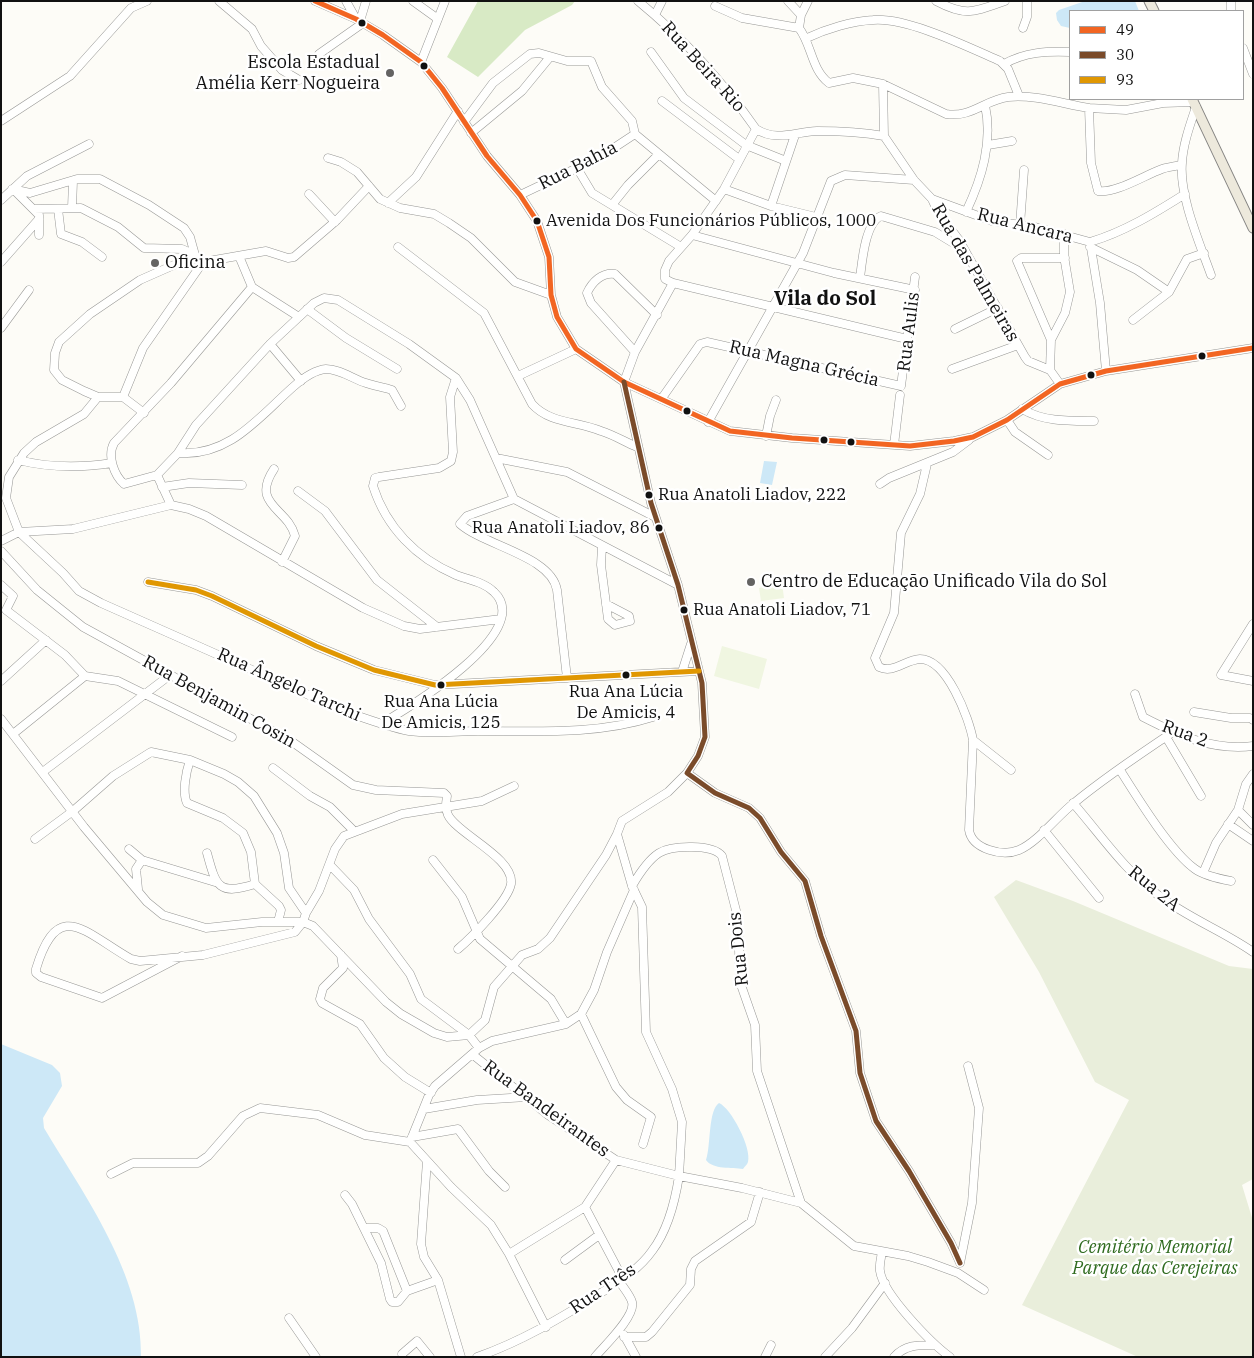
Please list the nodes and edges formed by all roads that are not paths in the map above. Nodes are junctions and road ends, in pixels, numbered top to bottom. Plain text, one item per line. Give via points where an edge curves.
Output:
1 (147, 1) edge
2 (219, 1) edge
3 (315, 1) edge
4 (346, 1) edge
5 (366, 1) edge
6 (413, 1) edge
7 (445, 1) edge
8 (638, 1) edge
9 (662, 1) edge
10 (788, 1) edge
11 (808, 1) edge
12 (936, 1) edge
13 (1005, 1) edge
14 (1027, 1) edge
15 (129, 5) edge
16 (715, 6) dead end
17 (655, 15) junction
18 (801, 15) junction
19 (438, 19) junction
20 (360, 21) junction
21 (799, 28) junction
22 (1023, 28) dead end
23 (807, 38) junction
24 (1244, 51) edge
25 (651, 52) dead end
26 (1069, 52) edge
27 (319, 54) dead end
28 (550, 57) junction
29 (421, 62) junction
30 (1004, 64) junction
31 (1253, 74) edge
32 (299, 80) dead end
33 (883, 84) junction
34 (1019, 96) junction
35 (662, 101) dead end
36 (1194, 102) edge
37 (985, 105) junction
38 (1089, 108) junction
39 (458, 111) junction
40 (1, 121) edge
41 (464, 122) junction
42 (756, 129) junction
43 (471, 133) junction
44 (635, 134) junction
45 (795, 135) junction
46 (884, 136) junction
47 (1012, 141) dead end
48 (90, 144) dead end
49 (746, 145) junction
50 (988, 145) junction
51 (658, 155) junction
52 (328, 158) dead end
53 (739, 159) junction
54 (786, 161) junction
55 (1181, 165) junction
56 (577, 168) junction
57 (1024, 170) dead end
58 (914, 180) junction
59 (73, 181) junction
60 (369, 186) junction
61 (12, 189) junction
62 (724, 189) junction
63 (309, 194) dead end
64 (1185, 194) junction
65 (520, 195) junction
66 (932, 199) junction
67 (1, 200) edge
68 (716, 201) junction
69 (388, 203) junction
70 (612, 205) junction
71 (771, 206) junction
72 (72, 208) junction
73 (34, 209) junction
74 (58, 209) junction
75 (966, 212) junction
76 (816, 217) junction
77 (39, 219) junction
78 (335, 222) junction
79 (1020, 226) junction
80 (1253, 228) edge
81 (1064, 234) junction
82 (39, 235) dead end
83 (692, 235) junction
84 (1090, 245) junction
85 (398, 247) dead end
86 (681, 247) junction
87 (964, 250) junction
88 (1204, 253) junction
89 (102, 256) dead end
90 (239, 256) junction
91 (199, 258) junction
92 (1065, 258) junction
93 (1, 262) edge
94 (797, 264) junction
95 (1211, 275) dead end
96 (860, 278) junction
97 (915, 278) dead end
98 (673, 283) junction
99 (252, 287) junction
100 (29, 290) dead end
101 (915, 290) junction
102 (1169, 292) junction
103 (551, 295) junction
104 (772, 305) junction
105 (998, 308) junction
106 (307, 309) junction
107 (657, 315) junction
108 (299, 317) junction
109 (1134, 320) dead end
110 (1, 328) edge
111 (955, 329) dead end
112 (907, 339) junction
113 (1051, 340) junction
114 (270, 344) junction
115 (1018, 345) junction
116 (1253, 348) edge
117 (576, 349) junction
118 (750, 351) junction
119 (635, 352) junction
120 (397, 368) dead end
121 (952, 369) dead end
122 (1050, 370) junction
123 (1106, 372) junction
124 (518, 376) junction
125 (456, 378) junction
126 (301, 381) junction
127 (624, 382) junction
128 (1060, 384) junction
129 (901, 386) joint
130 (900, 395) dead end
131 (98, 397) junction
132 (123, 397) junction
133 (662, 398) junction
134 (776, 400) dead end
135 (401, 406) dead end
136 (1022, 410) junction
137 (144, 413) junction
138 (1007, 420) junction
139 (1094, 421) dead end
140 (708, 422) junction
141 (766, 436) junction
142 (973, 437) junction
143 (894, 445) junction
144 (637, 447) junction
145 (178, 453) junction
146 (1048, 456) dead end
147 (496, 458) junction
148 (18, 460) junction
149 (112, 463) junction
150 (927, 464) junction
151 (274, 469) dead end
152 (157, 474) junction
153 (880, 484) dead end
154 (242, 485) dead end
155 (162, 487) junction
156 (298, 491) dead end
157 (514, 499) junction
158 (171, 505) junction
159 (655, 517) junction
160 (18, 532) junction
161 (1, 541) edge
162 (602, 546) junction
163 (1, 551) edge
164 (282, 562) junction
165 (148, 582) dead end
166 (1, 585) edge
167 (678, 585) junction
168 (606, 604) dead end
169 (4, 612) edge
170 (501, 619) junction
171 (1253, 624) edge
172 (437, 628) junction
173 (46, 640) junction
174 (691, 644) junction
175 (682, 672) junction
176 (698, 672) junction
177 (170, 674) junction
178 (85, 676) junction
179 (567, 678) junction
180 (1253, 681) edge
181 (1, 682) edge
182 (441, 686) junction
183 (145, 694) junction
184 (1135, 694) dead end
185 (1194, 712) dead end
186 (653, 717) dead end
187 (1, 719) edge
188 (1253, 720) edge
189 (381, 724) junction
190 (13, 734) junction
191 (1170, 735) junction
192 (232, 737) dead end
193 (973, 740) junction
194 (1253, 746) edge
195 (190, 760) junction
196 (273, 768) dead end
197 (1011, 770) dead end
198 (1120, 770) junction
199 (44, 771) junction
200 (687, 773) junction
201 (1251, 778) edge
202 (514, 786) dead end
203 (1201, 796) dead end
204 (1073, 804) junction
205 (445, 808) junction
206 (1238, 810) junction
207 (73, 811) junction
208 (1228, 824) junction
209 (1253, 825) edge
210 (1044, 830) junction
211 (354, 831) junction
212 (617, 834) junction
213 (35, 840) dead end
214 (1253, 841) edge
215 (129, 849) dead end
216 (207, 853) dead end
217 (142, 860) junction
218 (433, 860) dead end
219 (330, 865) junction
220 (1203, 873) junction
221 (1231, 881) dead end
222 (215, 882) junction
223 (255, 884) junction
224 (633, 888) junction
225 (138, 891) junction
226 (1099, 898) dead end
227 (306, 913) junction
228 (278, 922) junction
229 (303, 922) junction
230 (477, 932) junction
231 (458, 949) dead end
232 (1253, 952) edge
233 (340, 953) junction
234 (182, 956) junction
235 (513, 965) junction
236 (581, 1014) junction
237 (566, 1024) junction
238 (469, 1035) junction
239 (479, 1048) junction
240 (472, 1054) junction
241 (968, 1066) dead end
242 (431, 1093) junction
243 (527, 1097) junction
244 (424, 1109) junction
245 (411, 1139) junction
246 (643, 1144) dead end
247 (616, 1160) junction
248 (427, 1161) junction
249 (112, 1174) dead end
250 (679, 1176) junction
251 (504, 1187) dead end
252 (760, 1192) junction
253 (345, 1195) dead end
254 (801, 1203) junction
255 (585, 1207) junction
256 (365, 1228) junction
257 (599, 1235) junction
258 (882, 1252) junction
259 (509, 1254) junction
260 (565, 1260) dead end
261 (960, 1263) junction
262 (958, 1273) junction
263 (438, 1280) junction
264 (621, 1280) junction
265 (885, 1283) junction
266 (984, 1290) dead end
267 (407, 1291) junction
268 (289, 1318) dead end
269 (621, 1326) junction
270 (546, 1327) junction
271 (624, 1337) junction
272 (771, 1345) dead end
273 (933, 1345) junction
274 (402, 1354) dead end
275 (316, 1357) edge
276 (430, 1357) edge
277 (461, 1357) edge
278 (477, 1357) edge
279 (594, 1357) edge
280 (636, 1357) edge
281 (765, 1357) edge
282 (825, 1357) edge
283 (894, 1357) edge
284 (950, 1357) edge

1 - 15 street
2 - 32 street via 252,29 260,46 282,70
3 - 20 street
4 - 20 street
5 - 20 street
6 - 19 street
7 - 19 street
8 - 17 street, Rua Beira Rio
9 - 17 street
10 - 18 street
11 - 18 street
12 - 13 street via 964,12
14 - 22 street
15 - 40 street via 70,76
16 - 21 street via 742,18
17 - 42 street, Rua Beira Rio via 728,91
18 - 21 street
19 - 29 street
20 - 27 street
20 - 29 street
21 - 23 street
23 - 30 street via 855,23 892,21 923,30
23 - 33 street via 817,69 828,83 853,78
24 - 31 street
25 - 49 street via 684,98
26 - 30 street via 1032,53
28 - 41 street via 530,54 493,83
28 - 43 street via 522,91
28 - 44 street via 592,61 602,87 632,121
29 - 39 street
30 - 34 street
33 - 37 street via 946,114 966,115
33 - 46 street
34 - 37 street via 996,99
34 - 38 street
35 - 53 street
36 - 38 street via 1163,103 1126,110
36 - 55 street
36 - 80 main road
37 - 50 street via 989,123
38 - 55 street via 1091,163 1098,191
39 - 41 street
39 - 69 street via 416,177
41 - 43 street
42 - 45 street, Rua Beira Rio via 775,137
42 - 49 street
43 - 65 street
44 - 51 street
44 - 56 street, Rua Bahía
45 - 46 street via 845,131
45 - 54 street
46 - 58 street, Rua das Palmeiras
47 - 50 street
48 - 61 street via 28,176
49 - 53 street
49 - 54 street
50 - 75 street
51 - 68 street
51 - 70 street
52 - 60 street via 349,166
53 - 62 street
54 - 71 street
55 - 64 street
56 - 65 street, Rua Bahía
56 - 70 street via 589,189
57 - 79 street
58 - 66 street, Rua das Palmeiras
58 - 76 street via 845,175 835,178
59 - 61 street via 30,193
59 - 72 street
59 - 91 street via 100,179 173,219 190,237
60 - 69 street
60 - 78 street
61 - 67 street
61 - 73 street
62 - 68 street
62 - 71 street
63 - 78 street
64 - 84 street via 1142,220
64 - 88 street
65 - 103 street via 543,237 549,257
66 - 75 street, Rua Ancara
66 - 87 street, Rua das Palmeiras
68 - 83 street
69 - 103 street via 434,214 470,238 515,282
70 - 86 street
71 - 76 street
72 - 74 street
72 - 91 street via 94,213 144,248 182,249
73 - 74 street
73 - 77 street
74 - 89 street via 61,234 82,242
75 - 79 street, Rua Ancara
76 - 94 street
77 - 82 street
77 - 93 street
78 - 90 street via 294,257 266,251
79 - 81 street, Rua Ancara
81 - 84 street, Rua Ancara
81 - 92 street
83 - 86 street
83 - 94 street
84 - 102 street, Rua Ancara via 1137,270
84 - 123 street via 1100,303
85 - 124 street via 484,313
86 - 98 street via 669,261 664,275
87 - 96 street via 935,232 882,216 868,234
87 - 105 street, Rua das Palmeiras
88 - 95 street
88 - 102 street via 1183,263
90 - 91 street
90 - 99 street
91 - 131 street via 174,265 127,288 90,314 59,342 53,362 56,375
91 - 132 street via 143,348
92 - 113 street via 1070,292 1065,313
92 - 113 street via 1021,258 1017,261
94 - 96 street
94 - 104 street
96 - 101 street
97 - 101 street, Rua Aulis
98 - 104 street
98 - 107 street
99 - 108 street
99 - 137 street
100 - 110 street
101 - 112 street, Rua Aulis
102 - 109 street
103 - 117 street via 561,327
104 - 112 street
104 - 118 street
105 - 111 street
105 - 115 street, Rua das Palmeiras
106 - 108 street
106 - 120 street via 346,338
106 - 125 street via 324,298 338,300
107 - 119 street
107 - 119 street via 615,274 603,275 590,288 591,303
108 - 114 street
112 - 129 street, Rua Aulis
113 - 122 street
114 - 126 street
114 - 145 street via 196,425
115 - 121 street
115 - 122 street, Rua das Palmeiras via 1028,361
116 - 123 street
117 - 124 street
117 - 127 street
118 - 129 street, Rua Magna Grécia
118 - 133 street, Rua Magna Grécia via 707,342 700,344
118 - 140 street
119 - 127 street
122 - 128 street
123 - 128 street
124 - 144 street via 532,404 544,415 602,431
125 - 147 street via 470,400
125 - 170 street via 450,397 451,461 439,468 379,477 374,482 376,494 387,519 399,535 441,567 490,588 500,600
126 - 135 street via 312,374 332,369 392,390
126 - 145 street via 223,446 198,454
127 - 133 street
127 - 144 street
128 - 136 street
130 - 143 street, Rua Aulis
131 - 132 street
131 - 148 street via 84,414 36,442
132 - 137 street
133 - 140 street
134 - 141 street
136 - 138 street
136 - 139 street via 1051,420
137 - 149 street via 114,443
138 - 142 street
138 - 146 street via 1015,432
140 - 141 street via 739,433
141 - 143 street
142 - 143 street via 925,445
142 - 150 street via 953,452
144 - 159 street
145 - 152 street
147 - 157 street
147 - 159 street via 566,472
148 - 149 street via 57,467
148 - 160 street via 10,477 6,498
149 - 152 street via 121,481 130,484
150 - 153 street
150 - 193 street via 920,494 901,534 894,613 875,658 879,667 889,670 920,659 939,668 958,698
151 - 164 street via 267,480 266,491 274,509 293,528 295,536
152 - 155 street
154 - 155 street via 189,483
155 - 158 street
156 - 172 street via 325,510 377,580
157 - 162 street
157 - 179 street via 467,516 460,524 553,576
158 - 160 street via 73,529
158 - 164 street via 206,516
159 - 167 street
160 - 161 street
160 - 189 street, Rua Ângelo Tarchi via 79,592 347,712
162 - 167 street
162 - 168 street
163 - 177 street, Rua Benjamin Cosin via 54,605 84,627
164 - 172 street via 390,621 412,628
165 - 182 street via 196,590 374,670
166 - 169 street via 13,596
167 - 174 street
169 - 173 street
170 - 172 street
170 - 182 street via 491,640
171 - 180 street via 1220,675
173 - 178 street
173 - 181 street
174 - 175 street
174 - 176 street
175 - 176 street
175 - 179 street
176 - 200 street via 703,694 705,737
177 - 183 street
177 - 205 street, Rua Benjamin Cosin via 291,741 353,785 389,791 444,793 447,796
178 - 183 street via 118,681
178 - 190 street
179 - 182 street
182 - 189 street
183 - 192 street
183 - 199 street
184 - 191 street, Rua 2 via 1143,717
185 - 188 street
186 - 189 street, Rua Ângelo Tarchi via 632,724 559,731 410,731
187 - 190 street
190 - 199 street
191 - 194 street, Rua 2 via 1220,746
191 - 198 street
191 - 203 street
193 - 197 street
193 - 210 street via 970,836 979,846 1010,853 1021,849
195 - 207 street via 151,752 113,776
195 - 223 street via 187,803 223,818 243,833 251,852
195 - 227 street via 224,774 254,796 277,832 289,888
196 - 211 street via 330,807
198 - 204 street
198 - 220 street via 1164,834 1190,864
199 - 207 street
200 - 212 street via 668,792 622,821
200 - 261 street via 715,792 749,808 760,818 781,852 805,881 820,936 856,1031 860,1073 876,1122 909,1171
201 - 206 street
202 - 205 street via 482,801
204 - 210 street
204 - 232 street, Rua 2A via 1135,876 1191,918
205 - 211 street via 402,814
205 - 230 street via 448,817 488,848 510,878 511,886
206 - 208 street
206 - 209 street
207 - 213 street
207 - 225 street
208 - 214 street
208 - 220 street via 1216,842
210 - 226 street
211 - 219 street via 344,836
212 - 224 street, Rua Três
212 - 235 street via 550,938 538,949 522,955
215 - 217 street
216 - 222 street
217 - 222 street
217 - 225 street via 136,869
218 - 230 street via 462,897
219 - 227 street
219 - 238 street via 354,890 369,919 410,974 421,999
220 - 221 street
222 - 223 street via 229,889
223 - 228 street via 279,906
224 - 236 street, Rua Dois via 594,990
224 - 250 street, Rua Três via 640,898 645,930 646,1032 672,1089 682,1122
224 - 254 street, Rua Dois via 653,857 666,850 707,848 717,850 723,858 738,918 740,982 755,1025 757,1071
225 - 228 street via 163,915 197,927
227 - 229 street
228 - 229 street
229 - 233 street via 317,928
229 - 234 street via 291,934 203,955
230 - 231 street
230 - 235 street via 480,939
233 - 238 street via 372,989 401,1014 442,1036
233 - 242 street via 342,968 323,988 322,1003 360,1024 384,1058 405,1077
234 - 234 street via 102,998 36,973 45,942 58,927 67,925 83,930 131,959 140,961
235 - 237 street via 551,999
235 - 238 street via 494,987 485,1020
236 - 237 street
236 - 246 street via 616,1088 626,1100 651,1117
237 - 239 street via 492,1041
238 - 239 street
239 - 240 street
240 - 242 street
240 - 243 street, Rua Bandeirantes
241 - 261 street via 979,1108 972,1203
242 - 244 street
243 - 244 street via 477,1100
243 - 247 street, Rua Bandeirantes via 555,1120
244 - 245 street
245 - 248 street
245 - 249 street via 366,1135 318,1115 260,1108 243,1116 198,1163 133,1163
245 - 251 street via 458,1129
247 - 250 street, Rua Bandeirantes
247 - 255 street
248 - 259 street via 491,1225
248 - 263 street via 421,1244 424,1257
250 - 252 street, Rua Bandeirantes
250 - 264 street, Rua Três via 669,1219 658,1242 635,1270
252 - 254 street, Rua Bandeirantes
252 - 271 street via 750,1222 695,1261 690,1285 652,1332 646,1337
253 - 256 street
254 - 258 street via 854,1246
255 - 257 street
255 - 259 street
256 - 267 street via 378,1228 382,1232
256 - 267 street via 381,1263 390,1300 395,1303
257 - 260 street
257 - 264 street
258 - 262 street via 908,1256
258 - 265 street via 880,1272
259 - 270 street
261 - 262 street
262 - 266 street
263 - 267 street
263 - 277 street
264 - 269 street via 632,1302 632,1310
264 - 270 street, Rua Três
265 - 273 street
265 - 282 street via 852,1328
268 - 275 street
269 - 271 street
269 - 279 street
270 - 278 street, Rua Três
271 - 280 street
272 - 281 street
273 - 283 street via 906,1347
273 - 284 street
274 - 276 street via 417,1341

